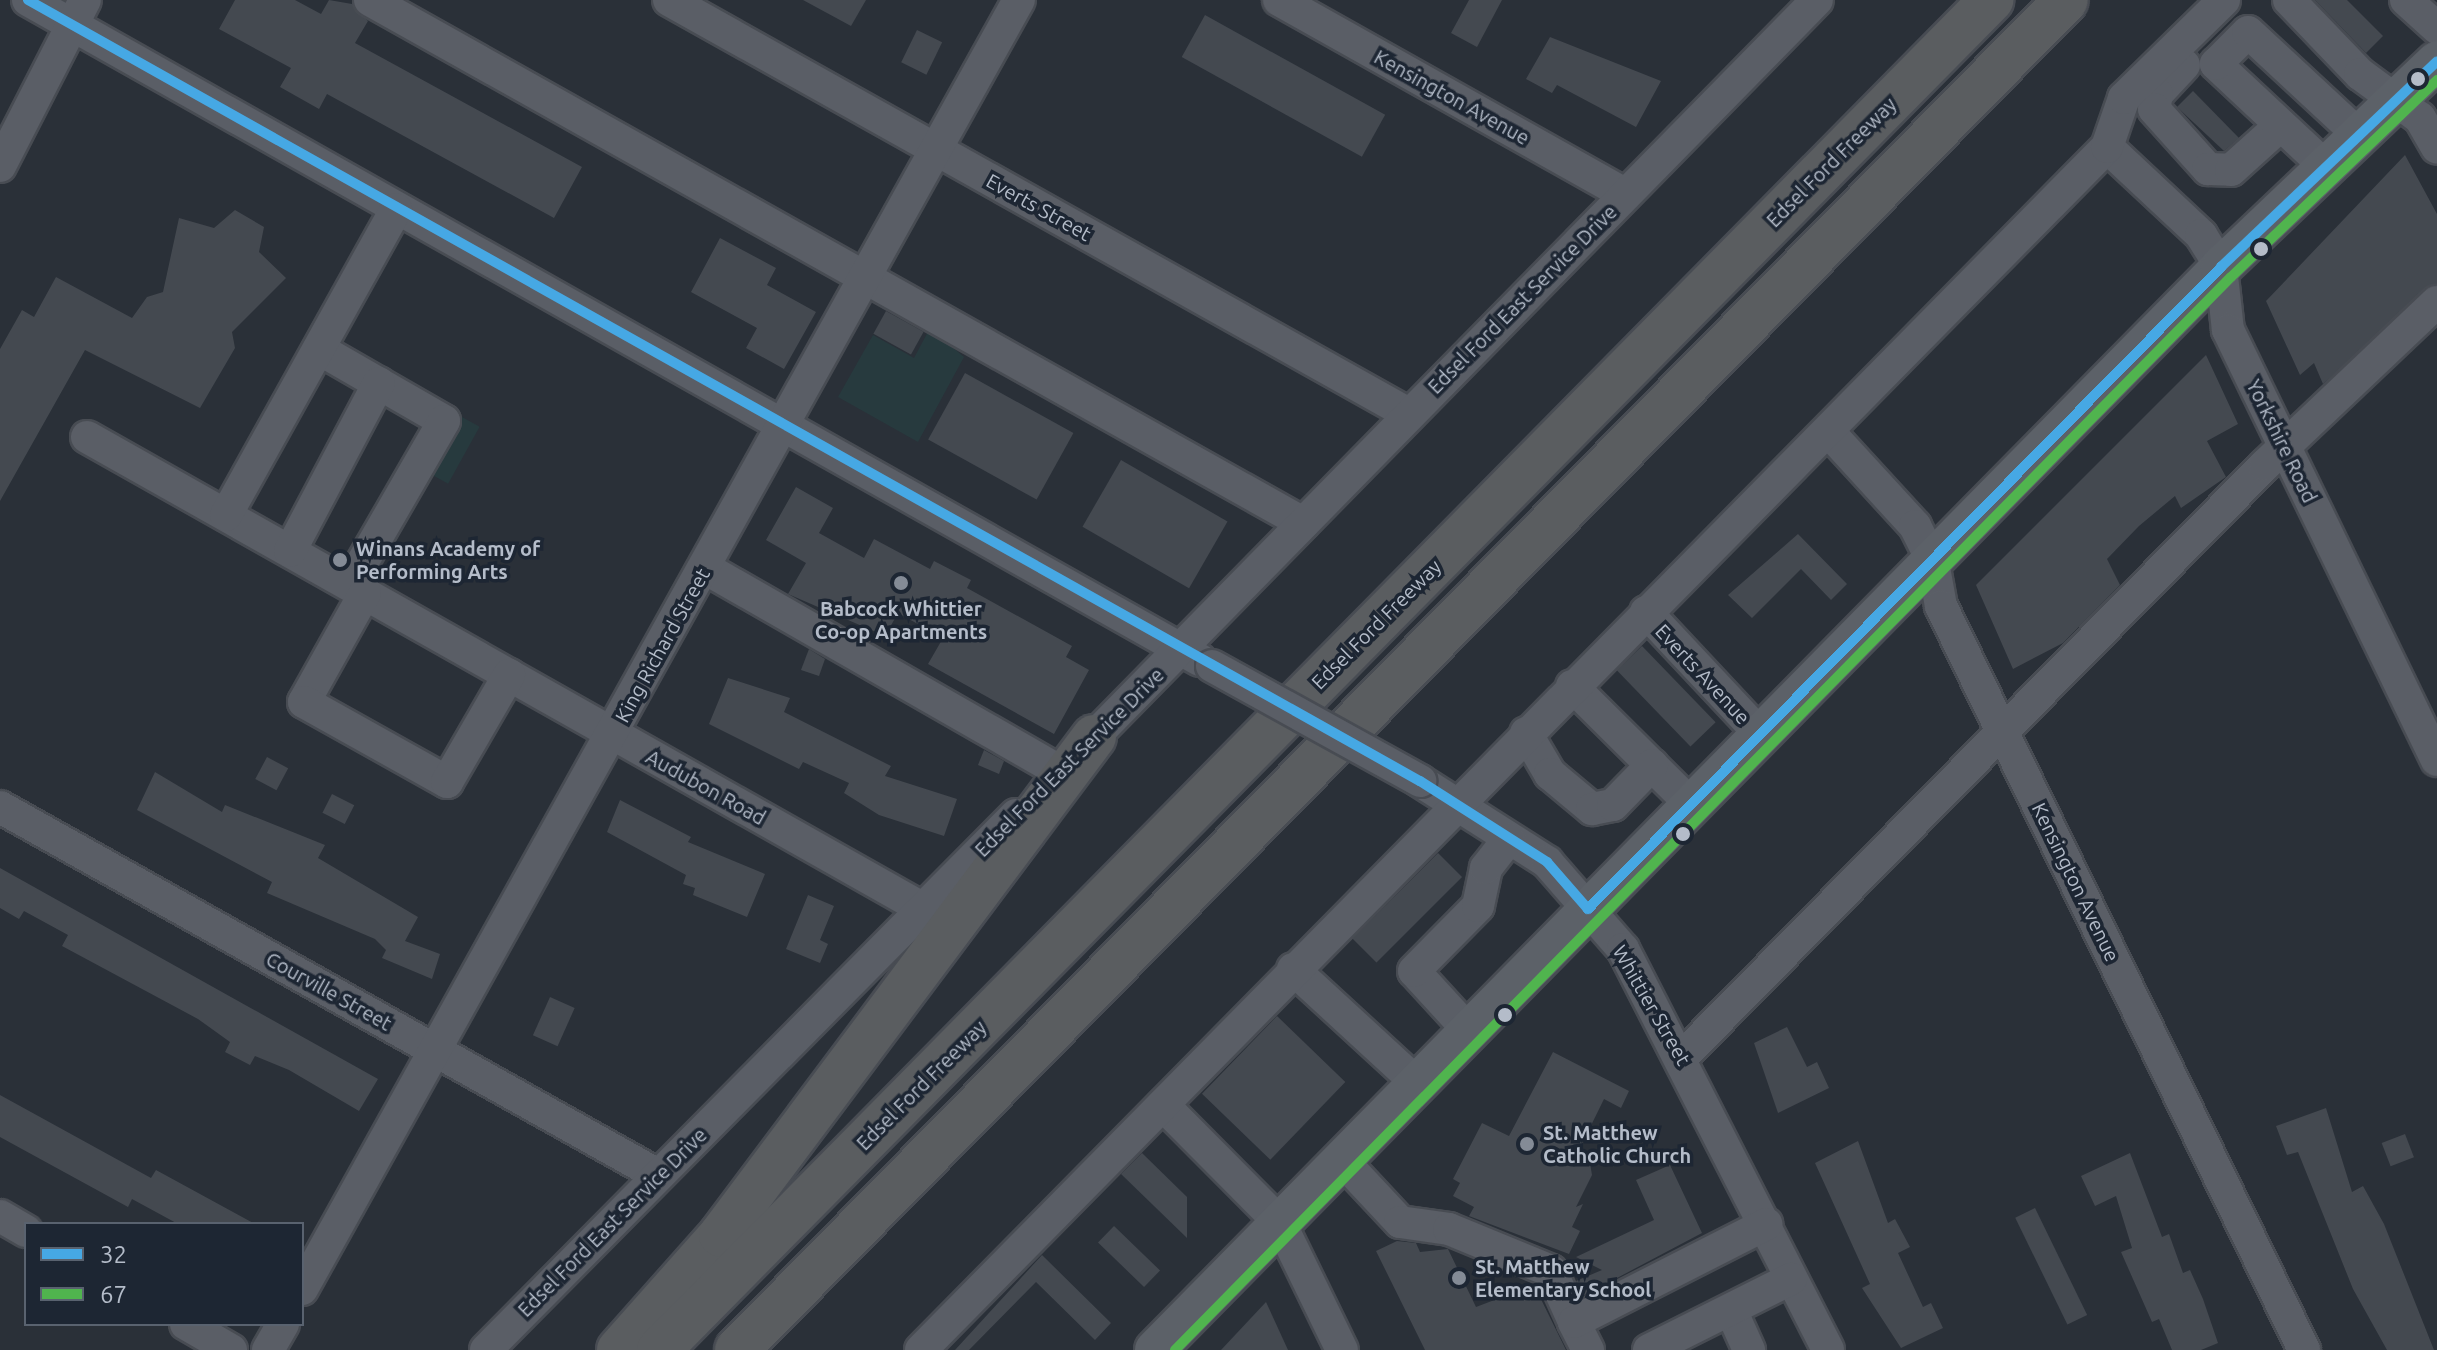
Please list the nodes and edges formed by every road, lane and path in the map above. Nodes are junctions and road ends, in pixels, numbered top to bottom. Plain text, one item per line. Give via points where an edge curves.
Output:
1 (28, 0) edge
2 (370, 0) edge
3 (669, 0) edge
4 (1019, 0) edge
5 (1279, 0) edge
6 (1817, 0) edge
7 (1991, 0) edge
8 (2066, 0) edge
9 (2224, 0) edge
10 (2289, 0) edge
11 (2406, 0) edge
12 (79, 13) edge
13 (2437, 28) edge
14 (2248, 32) junction
15 (2194, 43) junction
16 (2437, 61) edge
17 (2392, 101) junction
18 (2281, 125) junction
19 (2359, 135) junction
20 (2107, 147) junction
21 (2437, 147) edge
22 (936, 150) junction
23 (0, 166) edge
24 (2326, 167) junction
25 (1625, 194) junction
26 (396, 209) junction
27 (2221, 267) junction
28 (865, 278) junction
29 (2437, 302) edge
30 (319, 349) junction
31 (379, 383) junction
32 (1409, 414) junction
33 (783, 427) junction
34 (1828, 431) junction
35 (87, 437) dead end
36 (2285, 447) junction
37 (226, 515) junction
38 (1303, 523) junction
39 (290, 551) junction
40 (1933, 562) junction
41 (705, 568) junction
42 (358, 588) junction
43 (1646, 612) junction
44 (1181, 650) junction
45 (509, 675) junction
46 (1572, 686) junction
47 (2002, 730) junction
48 (612, 735) junction
49 (1761, 735) junction
50 (1094, 737) junction
51 (1528, 745) junction
52 (2437, 760) edge
53 (1652, 765) junction
54 (1060, 771) junction
55 (1454, 805) junction
56 (1692, 805) junction
57 (0, 807) edge
58 (1509, 839) junction
59 (922, 908) junction
60 (1588, 909) junction
61 (1293, 969) junction
62 (1469, 1031) junction
63 (436, 1051) junction
64 (1682, 1057) junction
65 (1417, 1083) junction
66 (1163, 1105) junction
67 (1342, 1160) junction
68 (658, 1175) junction
69 (0, 1216) edge
70 (1280, 1223) junction
71 (1766, 1224) junction
72 (24, 1230) edge
73 (1791, 1279) junction
74 (304, 1285) edge
75 (1744, 1303) junction
76 (189, 1326) edge
77 (282, 1326) edge
78 (1581, 1336) edge
79 (231, 1350) edge
80 (268, 1350) edge
81 (486, 1350) edge
82 (619, 1350) edge
83 (659, 1350) edge
84 (737, 1350) edge
85 (921, 1350) edge
86 (1155, 1350) edge
87 (1342, 1350) edge
88 (1649, 1350) edge
89 (1749, 1350) edge
90 (1828, 1350) edge
91 (2304, 1350) edge

1 - 12 street, Whittier Street
2 - 28 street
3 - 22 street, Everts Street
4 - 22 street, King Richard Street
5 - 25 street, Kensington Avenue
6 - 25 street, Edsel Ford East Service Drive
7 - 83 highway, Edsel Ford Freeway
8 - 84 highway
9 - 15 street
10 - 17 street
11 - 13 street
12 - 23 street
12 - 26 street, Whittier Street
14 - 15 street via 2226,26
14 - 18 street via 2216,64
14 - 19 street
15 - 18 street via 2157,94 2154,109 2194,158 2208,169 2231,170
15 - 20 street via 2124,98
16 - 17 main road
17 - 19 main road
17 - 21 street via 2420,118
18 - 24 street
19 - 24 main road
20 - 27 street, Yorkshire Road via 2201,235
20 - 34 street
22 - 28 street, King Richard Street
22 - 32 street, Everts Street
24 - 27 main road
25 - 32 street, Edsel Ford East Service Drive
26 - 30 street
26 - 33 street, Whittier Street
27 - 36 street, Yorkshire Road via 2228,330
27 - 40 main road
28 - 33 street, King Richard Street
28 - 38 street
29 - 36 street
30 - 31 street
30 - 37 street
31 - 39 street
31 - 42 street via 444,421
32 - 38 street, Edsel Ford East Service Drive
33 - 41 street, King Richard Street
33 - 44 street, Whittier Street
34 - 40 street, Kensington Avenue via 1915,526
34 - 43 street
35 - 37 street, Audubon Road
36 - 47 street
36 - 52 street, Yorkshire Road
37 - 39 street, Audubon Road
38 - 44 street, Edsel Ford East Service Drive
39 - 42 street, Audubon Road
40 - 47 street, Kensington Avenue via 1941,606
40 - 49 main road
41 - 48 street, King Richard Street
41 - 54 street
42 - 45 street, Audubon Road
42 - 45 street via 304,702 447,782
43 - 46 street
43 - 49 street, Everts Avenue
44 - 50 street, Edsel Ford East Service Drive
44 - 55 street, Whittier Street, bridge via 1420,781
45 - 48 street, Audubon Road
46 - 51 street
46 - 53 street
47 - 64 street
47 - 91 street, Kensington Avenue
48 - 59 street, Audubon Road
48 - 63 street, King Richard Street
49 - 56 main road
50 - 54 street, Edsel Ford East Service Drive
50 - 82 highway via 721,1235
51 - 53 street via 1550,774 1592,809
51 - 55 street
53 - 56 street
54 - 59 street, Edsel Ford East Service Drive
55 - 58 street, Whittier Street
55 - 61 street
56 - 60 main road
57 - 63 street, Courville Street
58 - 60 street, Whittier Street via 1547,862
58 - 62 street via 1486,868 1478,906 1414,971
59 - 68 street, Edsel Ford East Service Drive
60 - 62 main road
60 - 64 street, Whittier Street via 1623,949
61 - 65 street
61 - 66 street
62 - 65 main road
63 - 68 street, Courville Street
63 - 74 street, King Richard Street
64 - 71 street, Whittier Street
65 - 67 main road
66 - 70 street
66 - 85 street
67 - 70 main road
67 - 78 street via 1400,1222 1449,1229 1551,1271
68 - 81 street, Edsel Ford East Service Drive
69 - 72 street
70 - 86 main road
70 - 87 street
71 - 73 street, Whittier Street
71 - 78 street
73 - 75 street
73 - 90 street, Whittier Street
75 - 88 street
75 - 89 street
76 - 79 street
77 - 80 street

